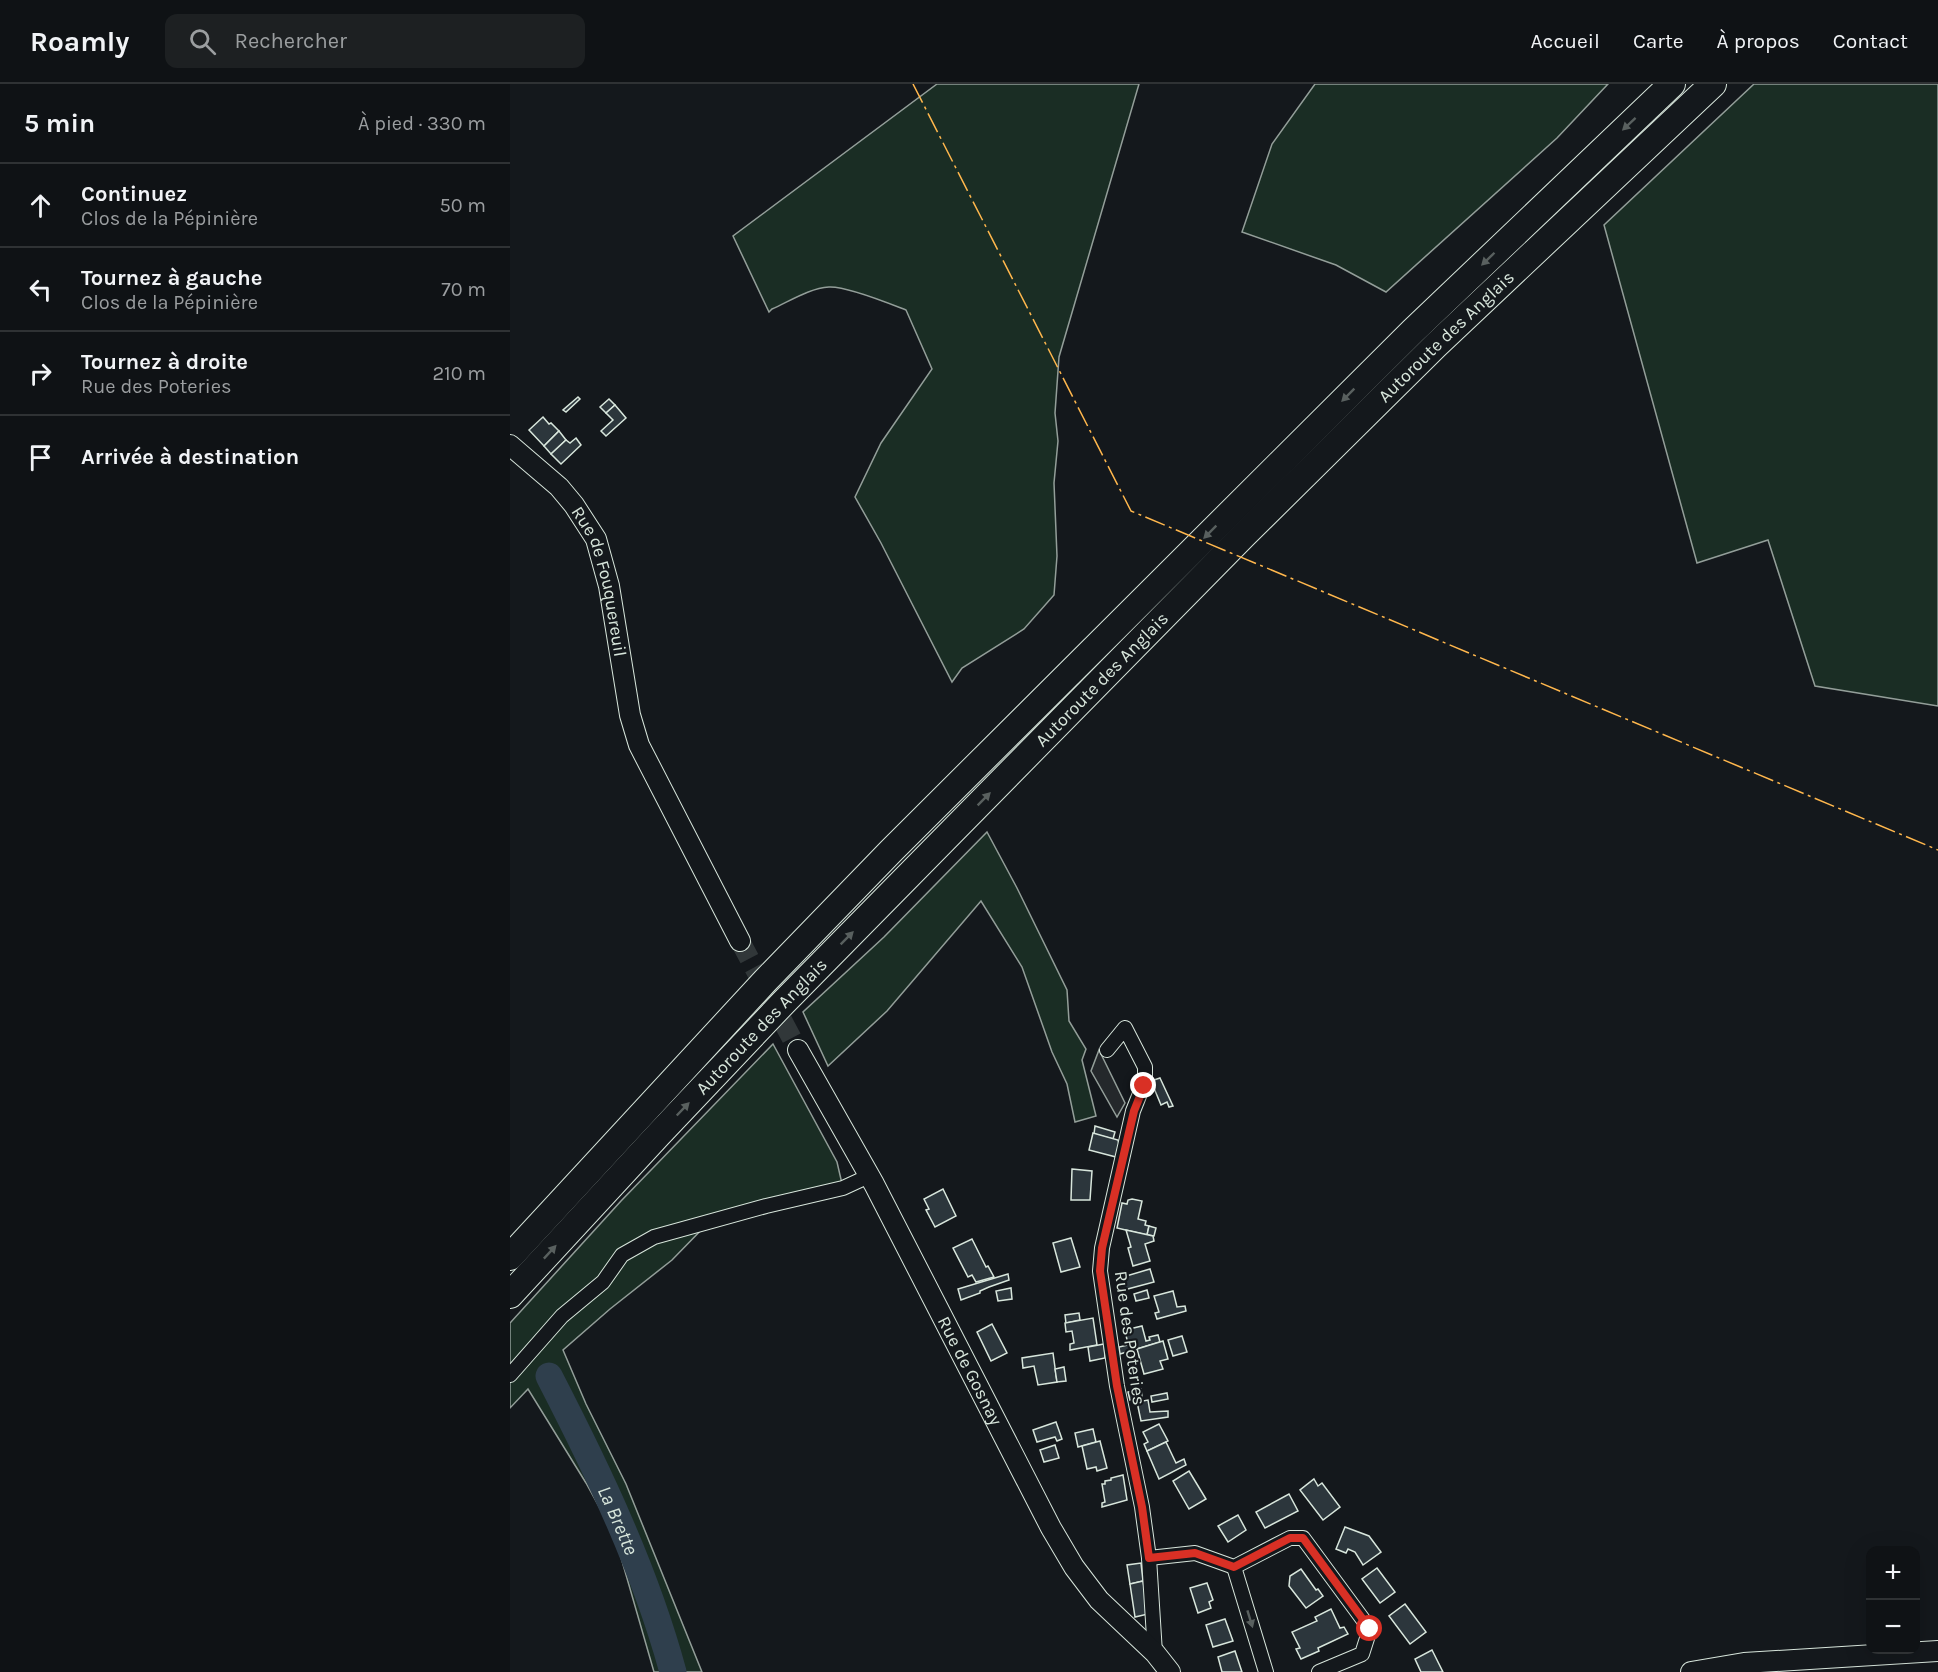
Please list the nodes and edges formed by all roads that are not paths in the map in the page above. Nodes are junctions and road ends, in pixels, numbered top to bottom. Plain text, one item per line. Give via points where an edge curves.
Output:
1 (1672, 84) edge
2 (1713, 84) edge
3 (510, 445) edge
4 (740, 941) tunnel mouth
5 (798, 1050) tunnel mouth
6 (1107, 1050) dead end
7 (869, 1176) junction
8 (510, 1257) edge
9 (510, 1295) edge
10 (510, 1375) edge
11 (1149, 1558) junction
12 (1234, 1567) junction
13 (1938, 1651) edge
14 (1155, 1653) junction
15 (1170, 1672) edge
16 (1266, 1672) edge
17 (1319, 1672) edge
18 (1691, 1672) edge

1 -> 8 highway, Autoroute des Anglais via 1396,347 891,851
9 -> 2 highway, Autoroute des Anglais via 784,1002 1244,535 1436,345
3 - 4 street, Rue de Fouquereuil via 560,487 596,539 609,586 630,715 639,745
5 - 7 street, Rue de Gosnay
6 - 11 street, Rue des Poteries via 1125,1028 1145,1067 1145,1081 1132,1119 1100,1271
7 - 10 street via 843,1188 654,1237 622,1255 603,1282 562,1316
7 - 14 street, Rue de Gosnay via 1074,1567 1099,1600
11 - 12 street via 1195,1553
11 - 14 street, Rue des Poteries
12 -> 16 street
12 - 17 street via 1290,1538 1303,1538 1370,1629 1362,1654
13 - 18 street via 1744,1663
14 - 15 street, Rue de Gosnay

